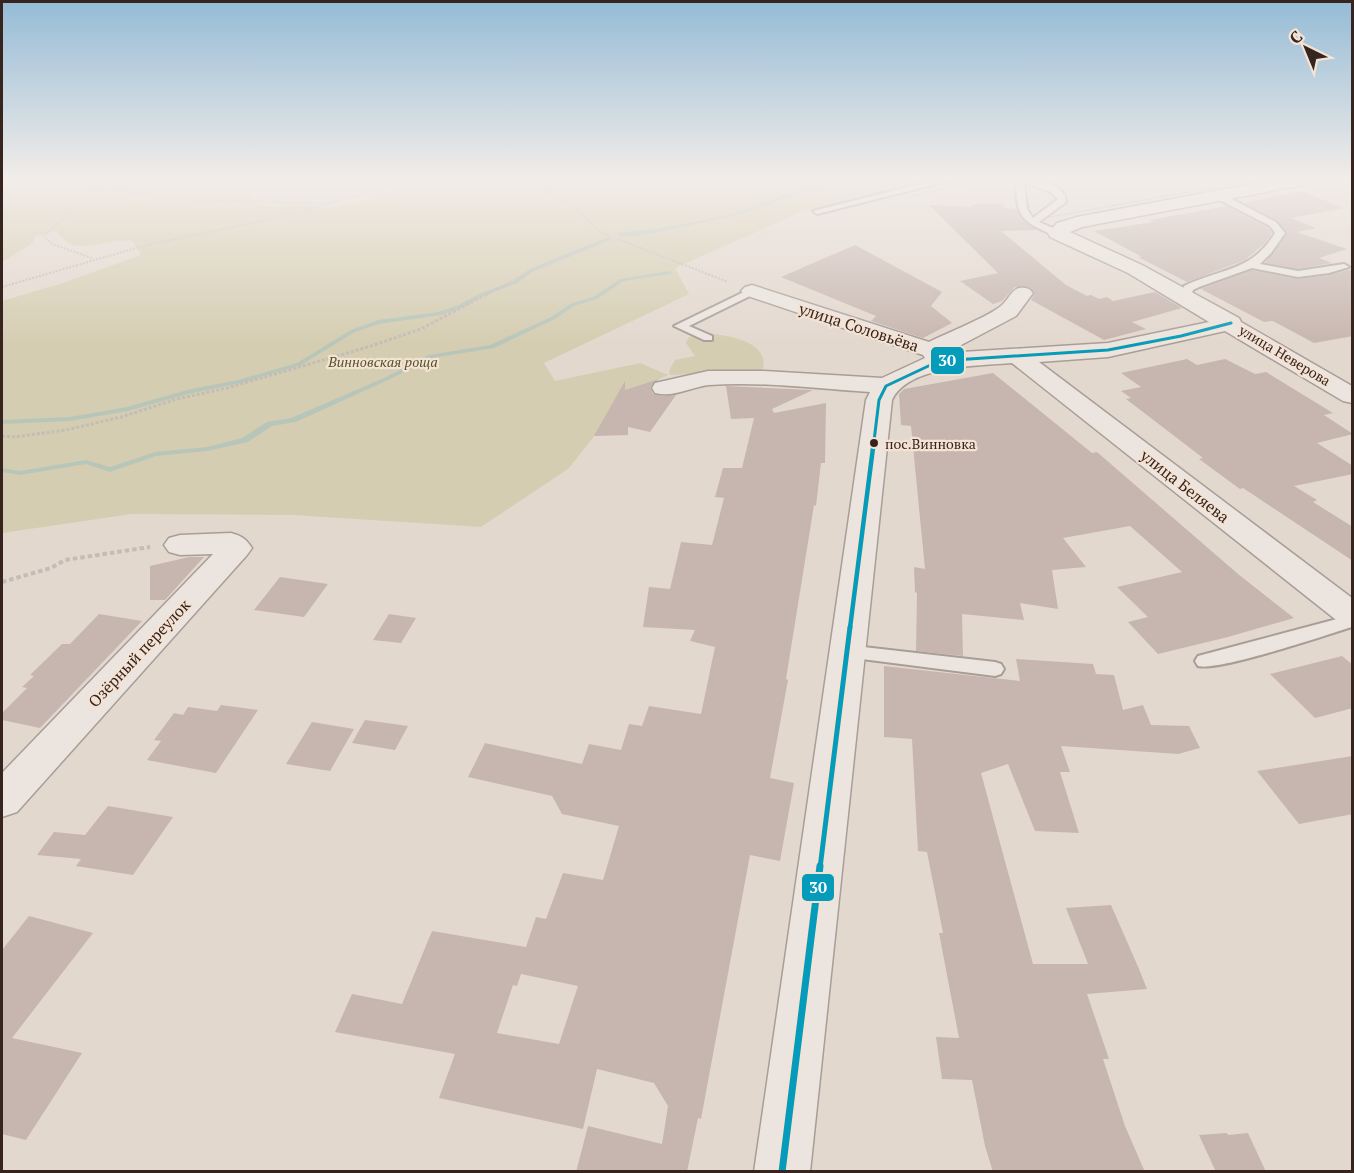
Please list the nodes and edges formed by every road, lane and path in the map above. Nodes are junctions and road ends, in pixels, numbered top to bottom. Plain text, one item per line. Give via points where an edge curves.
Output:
1 (46, 234) edge
2 (201, 234) edge
3 (605, 234) edge
4 (1059, 234) edge
5 (1280, 234) edge
6 (611, 237) junction
7 (94, 259) junction
8 (1252, 265) junction
9 (1344, 267) dead end
10 (2, 287) edge
11 (752, 291) junction
12 (1022, 293) dead end
13 (1186, 297) junction
14 (1231, 323) junction
15 (708, 338) dead end
16 (935, 356) junction
17 (1017, 356) junction
18 (886, 386) junction
19 (664, 388) dead end
20 (1353, 396) edge
21 (2, 436) edge
22 (180, 545) joint
23 (2, 582) edge
24 (1353, 615) edge
25 (1353, 621) edge
26 (846, 651) junction
27 (1204, 661) dead end
28 (995, 669) dead end
29 (2, 800) edge
30 (782, 1172) edge

1 - 7 path via 44,236 52,244
2 - 7 path
3 - 6 path
4 - 13 street, улица Неверова
5 - 8 lane
6 - 11 path
6 - 21 path via 548,262 422,329 368,347 99,422 66,430
7 - 10 path
8 - 9 lane via 1292,276
8 - 13 lane via 1197,283 1188,288
11 - 15 lane via 680,326
11 - 16 street, улица Соловьёва
12 - 16 street via 1008,311
13 - 14 street, улица Неверова
14 - 17 street via 1108,350
14 - 20 street, улица Неверова
16 - 17 street
16 - 18 street, улица Соловьёва
17 - 24 street, улица Беляева
18 - 19 street via 708,378
18 - 26 street via 879,400
22 - 23 path via 65,560
22 - 29 street, Озёрный переулок via 231,543 236,548
25 - 27 lane
26 - 28 lane
26 - 30 street

